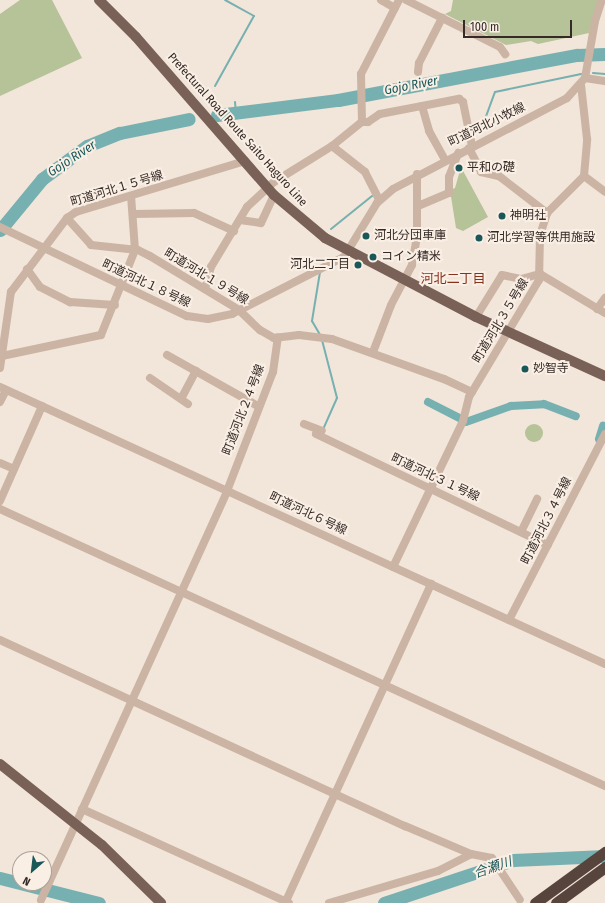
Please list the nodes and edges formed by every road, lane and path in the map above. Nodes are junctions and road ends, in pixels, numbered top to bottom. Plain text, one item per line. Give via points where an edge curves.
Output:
1 (99, 0) edge
2 (381, 0) edge
3 (400, 0) edge
4 (406, 0) edge
5 (602, 0) edge
6 (395, 8) junction
7 (442, 18) junction
8 (505, 54) dead end
9 (418, 72) dead end
10 (605, 81) edge
11 (583, 82) junction
12 (422, 106) junction
13 (362, 122) junction
14 (332, 146) junction
15 (470, 147) junction
16 (458, 153) junction
17 (445, 160) junction
18 (245, 161) junction
19 (417, 174) junction
20 (584, 176) junction
21 (271, 191) junction
22 (605, 192) edge
23 (131, 196) junction
24 (379, 200) junction
25 (418, 206) junction
26 (547, 213) junction
27 (134, 214) junction
28 (68, 218) junction
29 (240, 220) junction
30 (0, 227) edge
31 (234, 231) junction
32 (43, 247) junction
33 (135, 250) junction
34 (347, 252) junction
35 (27, 269) junction
36 (540, 274) junction
37 (403, 281) junction
38 (123, 287) junction
39 (205, 289) junction
40 (605, 298) edge
41 (115, 306) junction
42 (597, 309) junction
43 (239, 310) junction
44 (605, 313) edge
45 (476, 317) junction
46 (4, 325) edge
47 (508, 332) junction
48 (278, 337) junction
49 (373, 352) junction
50 (167, 355) dead end
51 (2, 356) junction
52 (0, 368) edge
53 (196, 371) junction
54 (605, 376) edge
55 (150, 378) dead end
56 (3, 388) edge
57 (472, 392) junction
58 (0, 402) edge
59 (42, 406) junction
60 (258, 406) junction
61 (304, 424) dead end
62 (605, 434) edge
63 (0, 463) edge
64 (14, 469) junction
65 (431, 487) junction
66 (227, 491) junction
67 (537, 498) dead end
68 (0, 502) edge
69 (0, 509) edge
70 (521, 532) junction
71 (548, 545) junction
72 (393, 567) junction
73 (431, 584) junction
74 (181, 592) junction
75 (509, 620) junction
76 (0, 640) edge
77 (605, 664) edge
78 (384, 685) junction
79 (132, 700) junction
80 (0, 764) edge
81 (605, 786) edge
82 (334, 794) junction
83 (82, 808) junction
84 (76, 823) junction
85 (605, 852) edge
86 (471, 854) junction
87 (605, 868) edge
88 (41, 900) dead end
89 (520, 900) dead end
90 (288, 902) edge
91 (161, 903) edge
92 (329, 903) edge
93 (535, 903) edge
94 (556, 903) edge

1 - 18 main road, Prefectural Road Route Saito Haguro Line
2 - 6 street
3 - 6 street
4 - 7 street
5 - 11 street
6 - 13 street via 359,83
7 - 8 street via 500,47
7 - 9 street via 419,64
10 - 11 street
11 - 15 street, 町道河北小牧線 via 567,98
11 - 20 street via 588,139
12 - 13 street via 380,114 368,122
12 - 15 street via 459,99 463,102
12 - 17 street via 430,131
13 - 14 street
14 - 21 street via 291,169
14 - 24 street via 365,172
15 - 16 street, 町道河北小牧線
15 - 26 street via 481,172 499,176
16 - 17 street, 町道河北小牧線
16 - 25 street via 449,177 449,192
17 - 19 street, 町道河北小牧線
18 - 21 main road, Prefectural Road Route Saito Haguro Line
18 - 23 street, 町道河北１５号線
19 - 24 street, 町道河北小牧線
19 - 25 street
20 - 22 street
20 - 26 street, 町道河北３５号線
21 - 29 street via 247,207
21 - 29 street via 261,224
21 - 34 main road, Prefectural Road Route Saito Haguro Line via 306,224
23 - 27 street
23 - 28 street, 町道河北１５号線 via 76,212
24 - 34 street, 町道河北小牧線
25 - 37 street via 417,242 410,271
26 - 36 street, 町道河北３５号線 via 540,235
27 - 31 street via 194,213
27 - 33 street
28 - 32 street, 町道河北１５号線
28 - 33 street, 町道河北１９号線 via 94,246
29 - 31 street
30 - 32 street, 町道河北１８号線
31 - 39 street via 211,267
32 - 35 street, 町道河北１５号線
32 - 38 street, 町道河北１８号線
33 - 38 street
33 - 39 street, 町道河北１９号線
34 - 37 main road, Prefectural Road Route Saito Haguro Line
34 - 43 street, 町道河北１８号線
35 - 41 street via 40,287 70,302
35 - 46 street, 町道河北１５号線 via 10,295
36 - 42 street
36 - 45 street via 521,279 502,275
36 - 47 street, 町道河北３５号線
37 - 45 main road, Prefectural Road Route Saito Haguro Line
37 - 49 street
38 - 41 street
38 - 43 street, 町道河北１８号線 via 193,318 213,319
39 - 43 street, 町道河北１９号線
40 - 42 street
41 - 51 street via 101,335
42 - 44 street
43 - 48 street, 町道河北１９号線 via 260,330
45 - 47 main road, Prefectural Road Route Saito Haguro Line
46 - 51 street, 町道河北１５号線
47 - 54 main road, Prefectural Road Route Saito Haguro Line
47 - 57 street, 町道河北３５号線
48 - 49 street, 町道河北１９号線 via 328,338
48 - 60 street, 町道河北２４号線 via 272,372
49 - 57 street, 町道河北１９号線
50 - 53 street
51 - 52 street, 町道河北１５号線
53 - 55 street via 184,402
53 - 60 street
56 - 58 street
56 - 59 street, 町道河北６号線
57 - 65 street, 町道河北３５号線 via 463,421
59 - 64 street
59 - 66 street, 町道河北６号線
60 - 66 street, 町道河北２４号線
61 - 65 street, 町道河北３１号線
62 - 71 street, 町道河北３４号線
63 - 64 street
64 - 68 street
65 - 70 street, 町道河北３１号線
65 - 72 street, 町道河北３５号線
66 - 72 street, 町道河北６号線
66 - 74 street, 町道河北２４号線
67 - 70 street
69 - 74 street
70 - 71 street, 町道河北３１号線
71 - 75 street, 町道河北３４号線
72 - 73 street, 町道河北６号線
73 - 75 street, 町道河北６号線
73 - 78 street
74 - 78 street
74 - 79 street, 町道河北２４号線
75 - 77 street, 町道河北６号線
76 - 79 street
78 - 81 street
78 - 82 street
79 - 82 street
79 - 83 street, 町道河北２４号線
80 - 84 main road
82 - 86 street
82 - 90 street
83 - 84 street, 町道河北２４号線
83 - 90 street
84 - 88 street, 町道河北２４号線
84 - 91 main road
85 - 93 highway
86 - 89 street via 495,861
86 - 92 street via 438,871
87 - 94 highway

